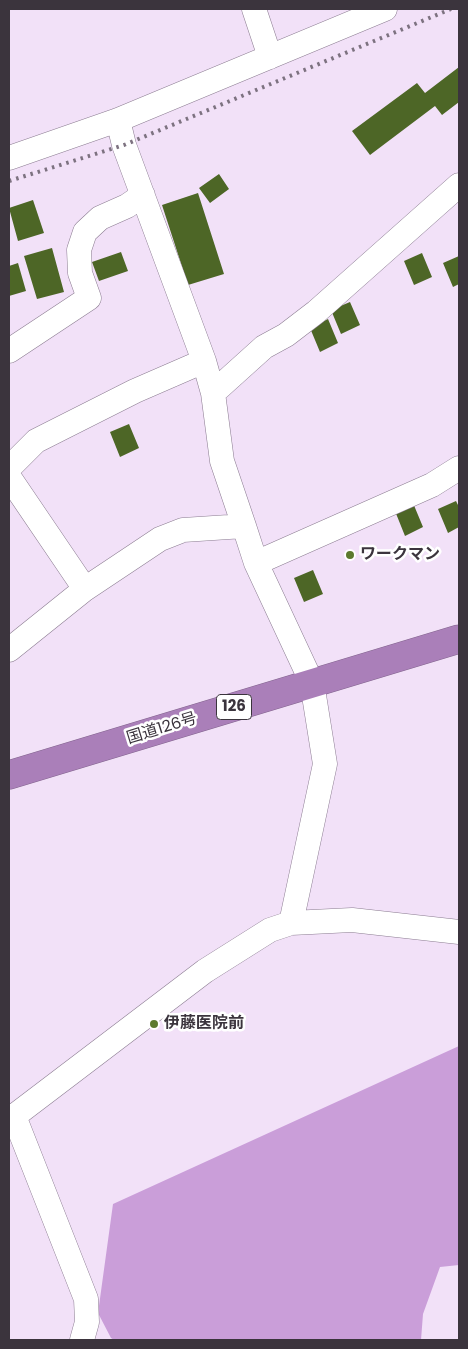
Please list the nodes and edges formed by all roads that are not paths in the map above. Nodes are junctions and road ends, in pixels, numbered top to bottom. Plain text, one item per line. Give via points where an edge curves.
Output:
1 (254, 9) edge
2 (385, 9) edge
3 (270, 57) junction
4 (118, 120) junction
5 (9, 158) edge
6 (459, 185) edge
7 (143, 195) junction
8 (9, 351) edge
9 (204, 361) junction
10 (212, 393) junction
11 (9, 468) edge
12 (459, 468) edge
13 (9, 477) edge
14 (244, 526) junction
15 (256, 563) junction
16 (85, 590) junction
17 (459, 639) edge
18 (9, 650) edge
19 (312, 683) junction
20 (9, 775) edge
21 (291, 922) junction
22 (459, 932) edge
23 (12, 1118) edge
24 (82, 1340) edge

1 - 3 street
2 - 3 street
3 - 4 street
4 - 5 street
4 - 7 street
6 - 10 street via 316,312 286,336 264,347
7 - 8 street via 100,218 85,232 79,250 80,273 89,298
7 - 9 street
9 - 10 street
9 - 11 street via 135,391 36,441
10 - 14 street via 222,461
12 - 15 street via 432,485
13 - 16 street
14 - 15 street
14 - 16 street via 183,530 160,539
15 - 19 street
16 - 18 street
17 - 19 highway, 国道126号 / 126
19 - 20 highway, 国道126号 / 126
19 - 21 street via 325,764
21 - 22 street via 352,920
21 - 23 street via 270,930 205,971
23 - 24 street via 86,1299

